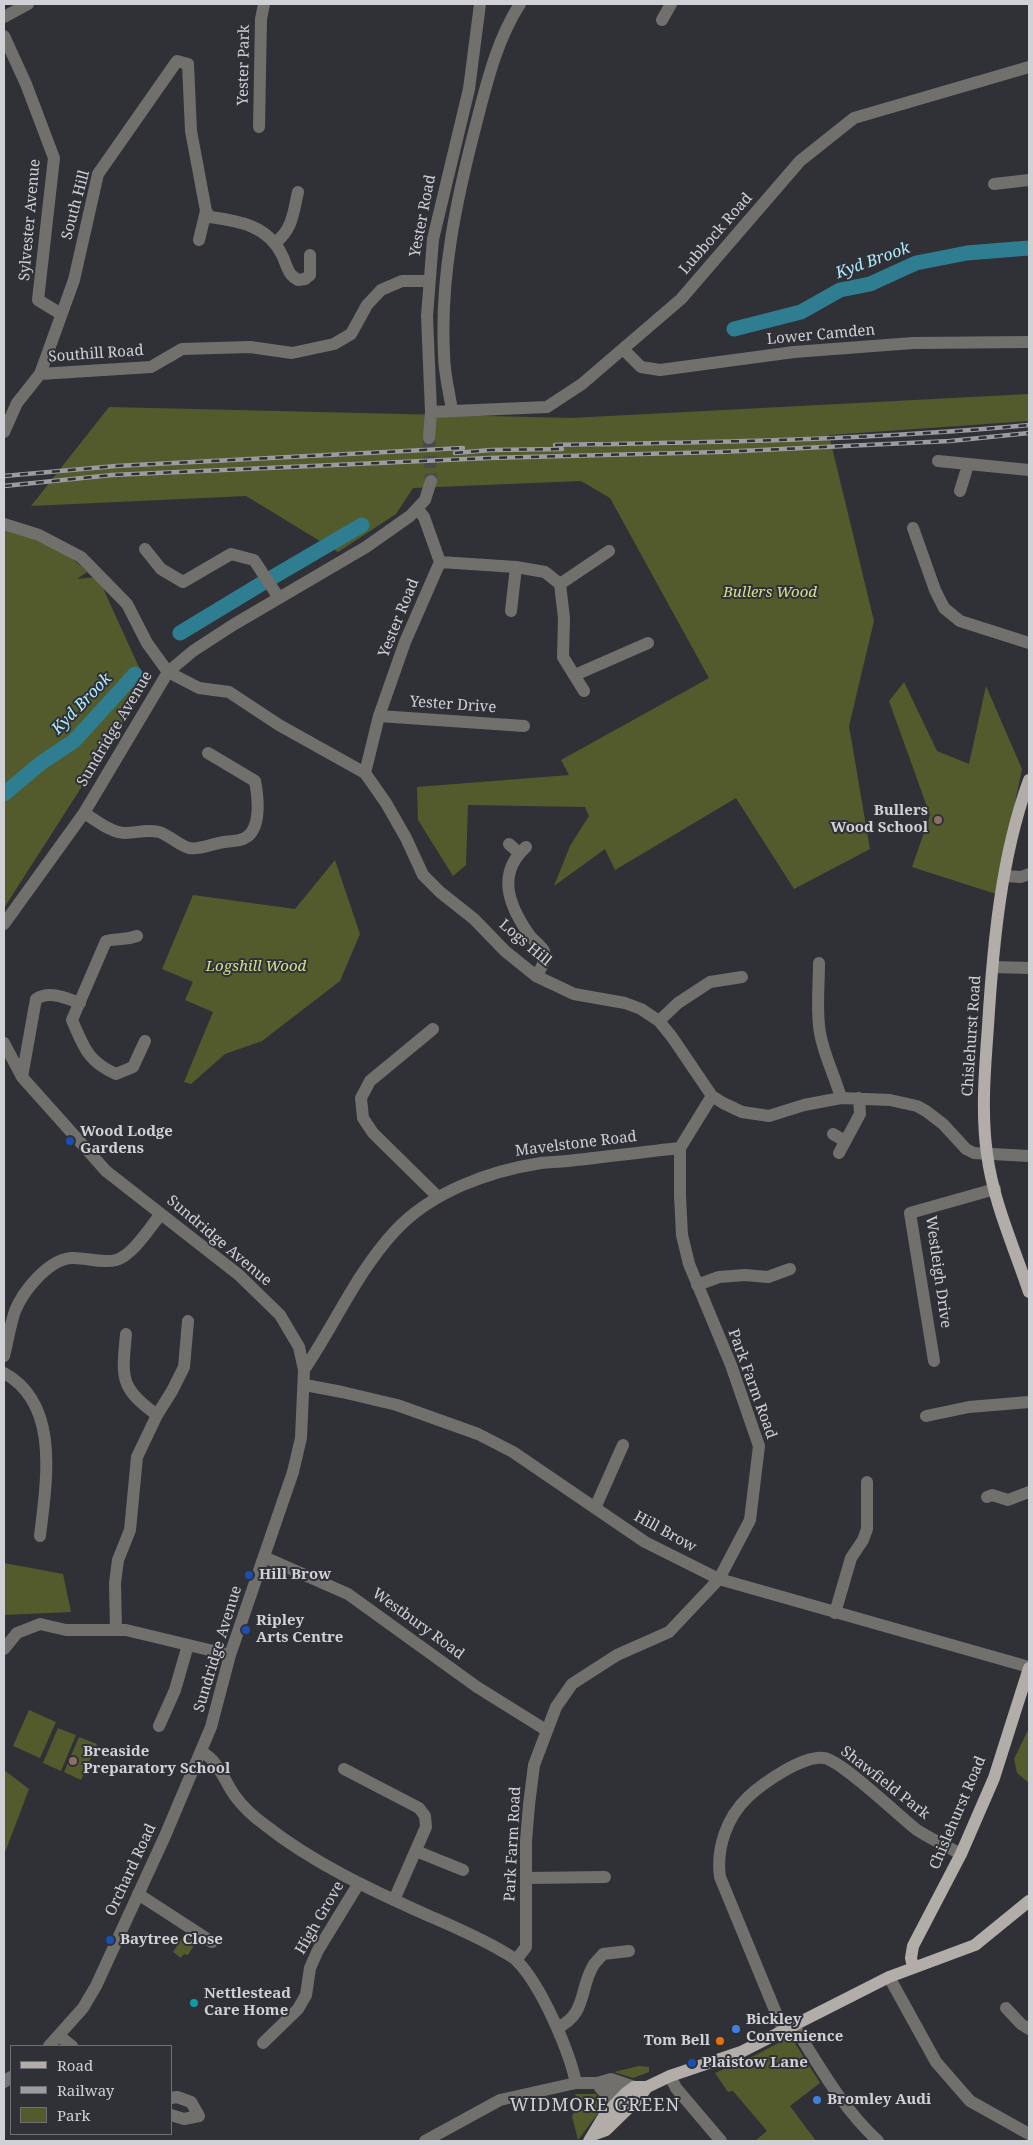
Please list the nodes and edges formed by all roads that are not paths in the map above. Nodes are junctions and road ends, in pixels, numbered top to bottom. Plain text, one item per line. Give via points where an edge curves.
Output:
1 (28, 4) edge
2 (264, 4) edge
3 (480, 4) edge
4 (520, 4) edge
5 (671, 4) edge
6 (4, 17) edge
7 (662, 20) dead end
8 (4, 36) edge
9 (1029, 67) edge
10 (259, 127) dead end
11 (1029, 180) edge
12 (994, 184) dead end
13 (298, 192) dead end
14 (206, 211) junction
15 (198, 240) dead end
16 (276, 243) junction
17 (310, 255) dead end
18 (428, 282) junction
19 (61, 314) junction
20 (1029, 342) edge
21 (624, 350) junction
22 (40, 374) junction
23 (452, 410) junction
24 (431, 412) junction
25 (4, 432) edge
26 (429, 438) tunnel mouth
27 (938, 461) dead end
28 (968, 465) junction
29 (1029, 470) edge
30 (431, 481) tunnel mouth
31 (960, 491) dead end
32 (418, 510) junction
33 (4, 524) edge
34 (913, 528) dead end
35 (145, 549) dead end
36 (609, 551) dead end
37 (440, 562) junction
38 (516, 567) junction
39 (560, 584) junction
40 (279, 598) junction
41 (510, 611) dead end
42 (648, 643) dead end
43 (1029, 643) edge
44 (168, 672) junction
45 (575, 676) junction
46 (584, 691) dead end
47 (379, 716) junction
48 (524, 726) dead end
49 (208, 753) dead end
50 (365, 773) junction
51 (1029, 780) edge
52 (84, 813) junction
53 (509, 844) dead end
54 (1029, 874) edge
55 (1006, 876) junction
56 (4, 924) edge
57 (137, 936) dead end
58 (818, 963) dead end
59 (992, 967) junction
60 (1029, 968) edge
61 (536, 976) junction
62 (742, 977) dead end
63 (80, 1004) junction
64 (659, 1021) junction
65 (433, 1029) dead end
66 (145, 1041) dead end
67 (4, 1043) edge
68 (22, 1077) junction
69 (712, 1096) junction
70 (841, 1098) junction
71 (859, 1098) junction
72 (833, 1134) dead end
73 (845, 1140) junction
74 (680, 1148) junction
75 (839, 1153) dead end
76 (987, 1154) junction
77 (1029, 1156) edge
78 (995, 1189) junction
79 (438, 1197) junction
80 (161, 1214) junction
81 (790, 1269) dead end
82 (697, 1285) junction
83 (1029, 1292) edge
84 (4, 1304) edge
85 (16, 1310) junction
86 (188, 1321) dead end
87 (126, 1334) dead end
88 (299, 1347) junction
89 (318, 1350) junction
90 (4, 1356) edge
91 (934, 1361) dead end
92 (304, 1370) junction
93 (4, 1373) edge
94 (304, 1385) junction
95 (1029, 1402) edge
96 (157, 1415) junction
97 (926, 1416) dead end
98 (623, 1444) dead end
99 (867, 1482) dead end
100 (1029, 1492) edge
101 (987, 1497) dead end
102 (595, 1508) junction
103 (40, 1536) dead end
104 (264, 1557) junction
105 (719, 1579) junction
106 (835, 1613) junction
107 (116, 1630) junction
108 (188, 1645) junction
109 (4, 1649) edge
110 (230, 1655) junction
111 (1029, 1668) edge
112 (159, 1726) dead end
113 (546, 1730) junction
114 (201, 1752) junction
115 (344, 1768) dead end
116 (416, 1851) junction
117 (961, 1854) junction
118 (463, 1870) dead end
119 (605, 1877) dead end
120 (526, 1878) junction
121 (359, 1883) junction
122 (138, 1894) junction
123 (394, 1900) junction
124 (1029, 1901) edge
125 (212, 1942) dead end
126 (629, 1951) dead end
127 (516, 1960) junction
128 (912, 1967) junction
129 (888, 1976) junction
130 (1006, 2008) dead end
131 (557, 2028) junction
132 (788, 2028) junction
133 (1029, 2029) edge
134 (60, 2036) junction
135 (263, 2043) dead end
136 (50, 2045) edge
137 (71, 2045) edge
138 (670, 2076) junction
139 (600, 2082) junction
140 (576, 2083) junction
141 (648, 2087) junction
142 (634, 2088) junction
143 (172, 2098) edge
144 (622, 2105) junction
145 (172, 2115) edge
146 (1029, 2134) edge
147 (592, 2138) edge
148 (426, 2141) edge
149 (721, 2141) edge
150 (878, 2141) edge

1 - 6 street
2 - 10 street, Yester Park
3 - 18 street, Yester Road via 468,89 433,239
4 - 23 street via 494,59 485,88 452,231 444,315 444,354
5 - 7 street
8 - 19 street, Sylvester Avenue via 54,158 38,300
9 - 21 street, Lubbock Road via 854,118 800,160 681,299
11 - 12 street
13 - 16 street via 286,235
14 - 15 street
14 - 16 street via 210,217 262,231
14 - 19 street, South Hill via 190,131 188,64 177,61 98,174 74,280
16 - 17 street via 288,272 298,280 310,275
18 - 22 street, Southill Road via 402,281 381,290 367,305 351,334 334,344 292,353 250,347 182,349 151,367
18 - 24 street, Yester Road via 426,316
19 - 22 street, South Hill
20 - 21 street, Lower Camden via 913,343 804,351 660,370 641,367
21 - 23 street, Lubbock Road via 547,407
22 - 25 street, Southill Road via 17,403
23 - 24 street, Lubbock Road
24 - 26 street, Yester Road
27 - 28 street
28 - 29 street
28 - 31 street
30 - 32 street
32 - 37 street via 424,517
32 - 40 street, Sundridge Avenue via 366,547
33 - 44 street via 39,535 81,557 128,604 147,643
34 - 43 street via 944,608 960,621
35 - 40 street via 161,569 183,582 231,554 254,560
36 - 39 street
37 - 38 street
37 - 47 street, Yester Road via 405,642
38 - 39 street via 546,572
38 - 41 street
39 - 45 street via 564,618 563,657
40 - 44 street, Sundridge Avenue via 201,646
42 - 45 street
44 - 50 street, Logs Hill via 199,688 229,692 279,725
44 - 52 street, Sundridge Avenue
45 - 46 street
47 - 48 street, Yester Drive
47 - 50 street, Yester Road
49 - 52 street via 255,781 257,809 254,826 242,839 189,848 162,833 113,830
50 - 61 street, Logs Hill via 386,803 424,875
51 - 55 main road, Chislehurst Road
52 - 56 street, Sundridge Avenue
53 - 61 street via 522,850 510,869 507,888 523,926 544,950 545,958
54 - 55 street
55 - 59 main road, Chislehurst Road
57 - 63 street via 125,941 106,941
58 - 70 street via 819,1032
59 - 60 street
59 - 76 main road, Chislehurst Road via 983,1105
61 - 64 street, Logs Hill via 574,994 641,1008
62 - 64 street via 710,982 678,1003
63 - 66 street via 72,1020 86,1052 100,1067 116,1074 133,1067
63 - 68 street via 43,994 36,999
64 - 69 street, Logs Hill
65 - 79 street via 370,1081 361,1098 363,1118 373,1133
67 - 68 street, Sundridge Avenue
68 - 80 street, Sundridge Avenue via 106,1171
69 - 70 street, Logs Hill via 742,1112 769,1116
69 - 74 street
70 - 71 street, Logs Hill
71 - 73 street via 860,1114
71 - 76 street, Logs Hill via 917,1106 933,1115 966,1149
72 - 73 street
73 - 75 street
74 - 79 street, Mavelstone Road via 542,1163 484,1177
74 - 82 street, Park Farm Road via 682,1235
76 - 77 street, Logs Hill
76 - 78 main road, Chislehurst Road
78 - 83 main road, Chislehurst Road
78 - 91 street, Westleigh Drive via 910,1213
79 - 89 street, Mavelstone Road via 395,1230 342,1305
80 - 85 street via 136,1245 115,1261 73,1258 47,1267
80 - 88 street, Sundridge Avenue via 280,1314
81 - 82 street via 768,1276 719,1277
82 - 105 street, Park Farm Road via 731,1365 759,1446 750,1520
84 - 85 street
85 - 90 street
86 - 96 street via 184,1367
87 - 96 street via 123,1370 128,1386 138,1401
88 - 89 street
88 - 92 street, Sundridge Avenue
89 - 92 street, Mavelstone Road
92 - 94 street, Sundridge Avenue
93 - 103 street via 26,1388 40,1415 46,1478
94 - 102 street, Hill Brow via 397,1405 478,1434 513,1452
94 - 104 street, Sundridge Avenue via 296,1463
95 - 97 street via 969,1407
96 - 107 street via 137,1456 130,1530 118,1560 114,1583
98 - 102 street
99 - 106 street via 868,1529 851,1558
100 - 101 street via 1008,1500 992,1495
102 - 105 street, Hill Brow via 645,1542
104 - 110 street, Sundridge Avenue
104 - 113 street, Westbury Road via 348,1594 477,1687
105 - 106 street, Hill Brow
105 - 113 street, Park Farm Road via 669,1632 617,1655 572,1684 556,1707
106 - 111 street, Hill Brow
107 - 108 street
107 - 109 street via 66,1630 40,1624 17,1633
108 - 110 street
108 - 112 street via 176,1690
110 - 114 street, Sundridge Avenue
111 - 117 main road, Chislehurst Road via 994,1778
113 - 120 street, Park Farm Road via 534,1765 526,1841
114 - 121 street via 210,1756 234,1795 264,1825
114 - 122 street, Orchard Road
115 - 116 street via 419,1808 425,1816 426,1826
116 - 118 street
116 - 123 street
117 - 128 main road, Chislehurst Road via 913,1946
117 - 132 street, Shawfield Park via 920,1831 828,1758 817,1757 802,1762 745,1800 726,1831 719,1855 720,1877
119 - 120 street
120 - 127 street, Park Farm Road via 526,1947
121 - 123 street
121 - 135 street, High Grove via 310,1968 306,1995 298,2009
122 - 125 street
122 - 134 street, Orchard Road via 96,1986
123 - 127 street via 483,1940
124 - 128 main road via 975,1945
126 - 131 street via 603,1954 592,1966 577,2012 568,2023
127 - 131 street via 534,1981
128 - 129 main road
129 - 132 main road
129 - 146 street via 936,2062 970,2100
130 - 133 street
131 - 140 street
132 - 138 main road via 741,2052
132 - 150 street, Shawfield Park via 864,2129
134 - 136 street, Orchard Road
134 - 137 street
138 - 141 main road
138 - 149 street via 676,2088
139 - 140 street
139 - 142 street via 611,2079
139 - 144 street via 609,2098
140 - 148 street via 500,2100
141 - 142 main road
141 - 144 main road via 639,2098
142 - 144 main road
143 - 145 street via 191,2102 199,2116 184,2119
144 - 147 main road via 601,2120

